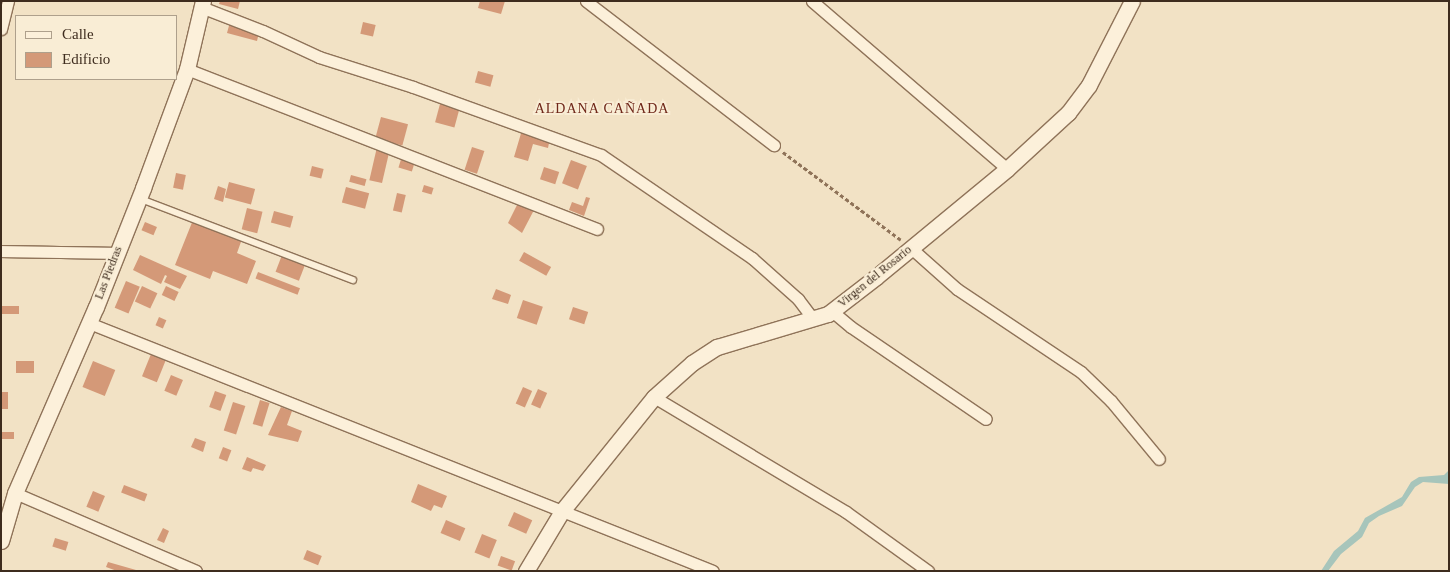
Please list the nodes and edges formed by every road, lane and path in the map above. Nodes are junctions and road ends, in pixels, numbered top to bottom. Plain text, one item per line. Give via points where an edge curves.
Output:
1 (8, 1) edge
2 (586, 1) edge
3 (812, 1) edge
4 (1132, 1) edge
5 (202, 4) edge
6 (1, 29) edge
7 (187, 69) junction
8 (774, 145) joint
9 (1007, 168) junction
10 (139, 198) junction
11 (597, 229) dead end
12 (911, 248) junction
13 (1, 251) edge
14 (116, 253) junction
15 (353, 280) dead end
16 (833, 312) junction
17 (813, 319) junction
18 (89, 323) junction
19 (654, 397) junction
20 (986, 419) dead end
21 (1159, 459) dead end
22 (15, 493) junction
23 (562, 511) junction
24 (1, 541) edge
25 (196, 571) edge
26 (526, 571) edge
27 (713, 571) edge
28 (928, 571) edge

1 - 6 street
2 - 8 street
3 - 9 street
4 - 9 street, Virgen del Rosario via 1089,85 1068,113
5 - 7 street, Las Piedras
5 - 17 street via 319,57 413,87 601,155 752,258 798,299
7 - 10 street, Las Piedras
7 - 11 street
8 - 12 path
9 - 12 street, Virgen del Rosario
10 - 14 street, Las Piedras
10 - 15 lane
12 - 16 street, Virgen del Rosario
12 - 21 street via 957,289 1081,372 1111,401
13 - 14 street
14 - 18 street, Las Piedras
16 - 17 street, Virgen del Rosario
16 - 20 street
17 - 19 street, Virgen del Rosario via 717,347 692,363
18 - 22 street, Las Piedras
18 - 23 street
19 - 23 street, Virgen del Rosario
19 - 28 street via 846,512
22 - 24 street, Las Piedras
22 - 25 street
23 - 26 street, Virgen del Rosario
23 - 27 street

